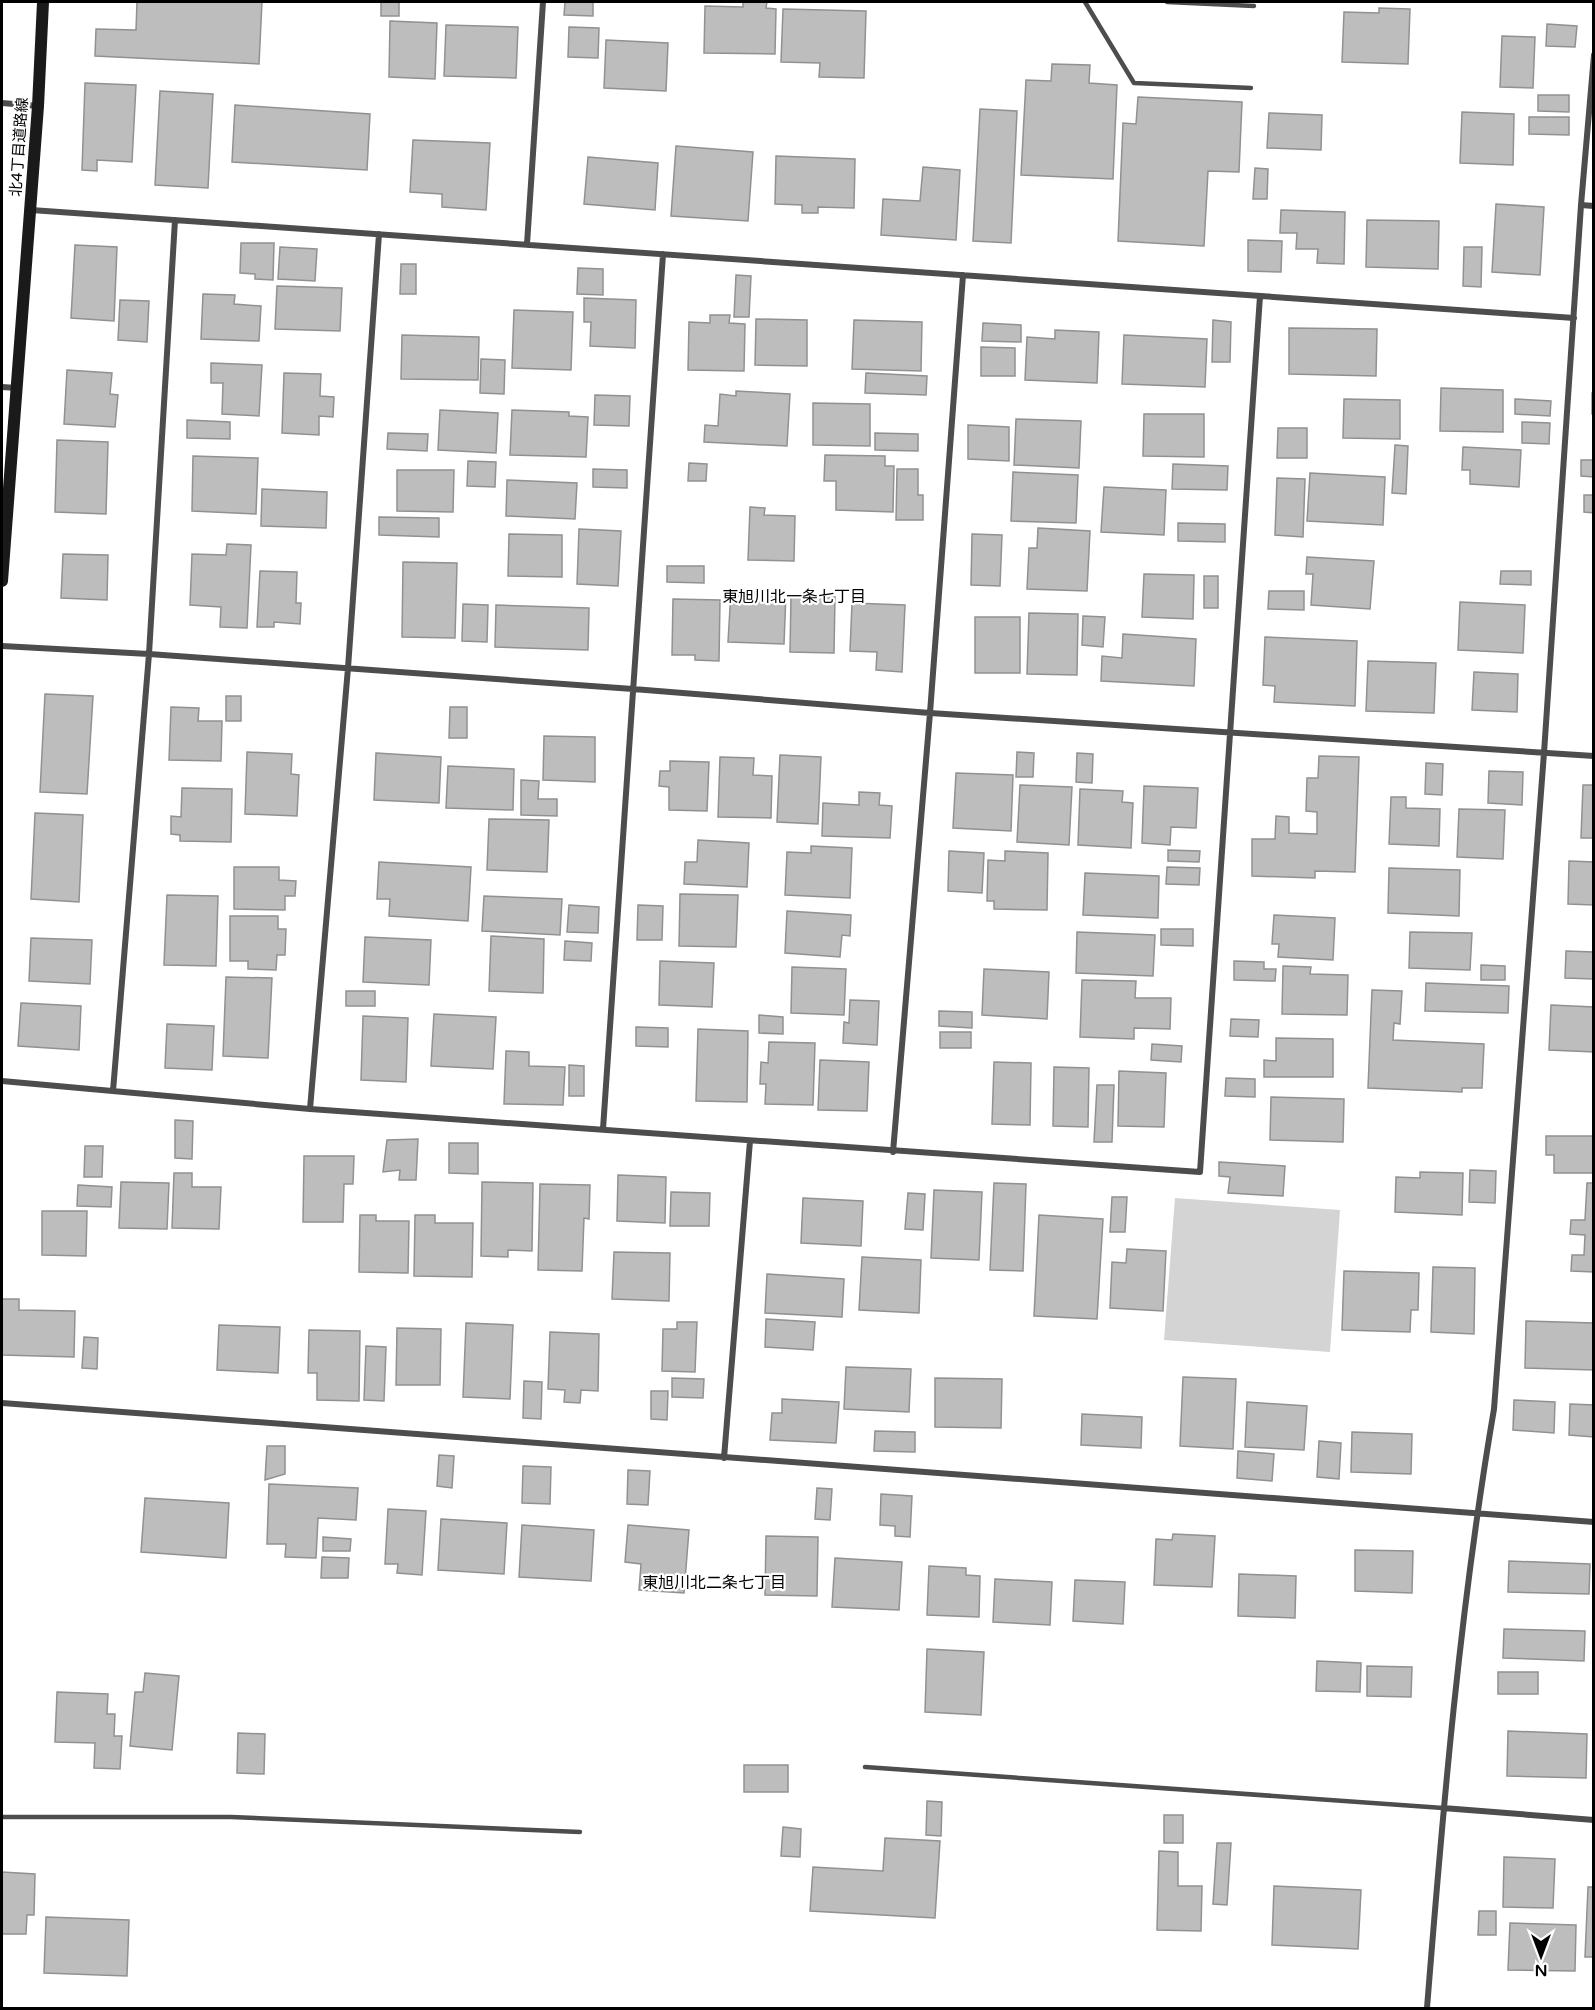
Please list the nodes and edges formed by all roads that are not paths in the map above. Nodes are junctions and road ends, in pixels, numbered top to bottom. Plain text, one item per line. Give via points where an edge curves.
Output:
1 (43, 2) edge
2 (543, 2) edge
3 (1085, 2) edge
4 (1167, 2) edge
5 (1254, 6) dead end
6 (1593, 55) edge
7 (1251, 88) dead end
8 (2, 103) edge
9 (38, 106) junction
10 (1581, 206) junction
11 (1593, 206) edge
12 (30, 210) junction
13 (174, 220) junction
14 (379, 234) junction
15 (527, 244) junction
16 (663, 254) junction
17 (963, 275) junction
18 (1260, 296) junction
19 (1574, 318) junction
20 (2, 387) edge
21 (17, 388) junction
22 (2, 581) edge
23 (2, 646) edge
24 (149, 654) junction
25 (348, 668) junction
26 (633, 688) junction
27 (930, 713) junction
28 (1229, 731) junction
29 (1544, 753) junction
30 (1593, 756) edge
31 (2, 1081) edge
32 (113, 1091) junction
33 (310, 1109) junction
34 (603, 1129) junction
35 (750, 1141) junction
36 (893, 1152) junction
37 (2, 1403) edge
38 (724, 1458) junction
39 (1476, 1514) junction
40 (1593, 1522) edge
41 (865, 1767) dead end
42 (1443, 1809) junction
43 (2, 1817) edge
44 (1593, 1820) edge
45 (580, 1832) dead end
46 (1427, 2008) edge

1 - 9 street, 北4丁目道路線
2 - 15 street
3 - 7 lane via 1134,83
4 - 5 lane
6 - 10 street
8 - 9 street
9 - 12 street, 北4丁目道路線
10 - 11 street
10 - 19 street
12 - 13 street
12 - 21 street, 北4丁目道路線
13 - 14 street
13 - 24 street
14 - 15 street
14 - 25 street
15 - 16 street
16 - 17 street
16 - 26 street
17 - 18 street
17 - 27 street
18 - 19 street
18 - 28 street
19 - 29 street
20 - 21 street
21 - 22 street, 北4丁目道路線
23 - 24 street
24 - 25 street
24 - 32 street
25 - 26 street
25 - 33 street
26 - 27 street
26 - 34 street
27 - 28 street
27 - 36 street
28 - 29 street
28 - 36 street via 1200,1172
29 - 30 street
29 - 39 street via 1494,1409
31 - 32 street
32 - 33 street
33 - 34 street
34 - 35 street
35 - 36 street
35 - 38 street
37 - 38 street
38 - 39 street
39 - 40 street
39 - 42 street
41 - 42 lane
42 - 44 street
42 - 46 street
43 - 45 lane via 231,1817

